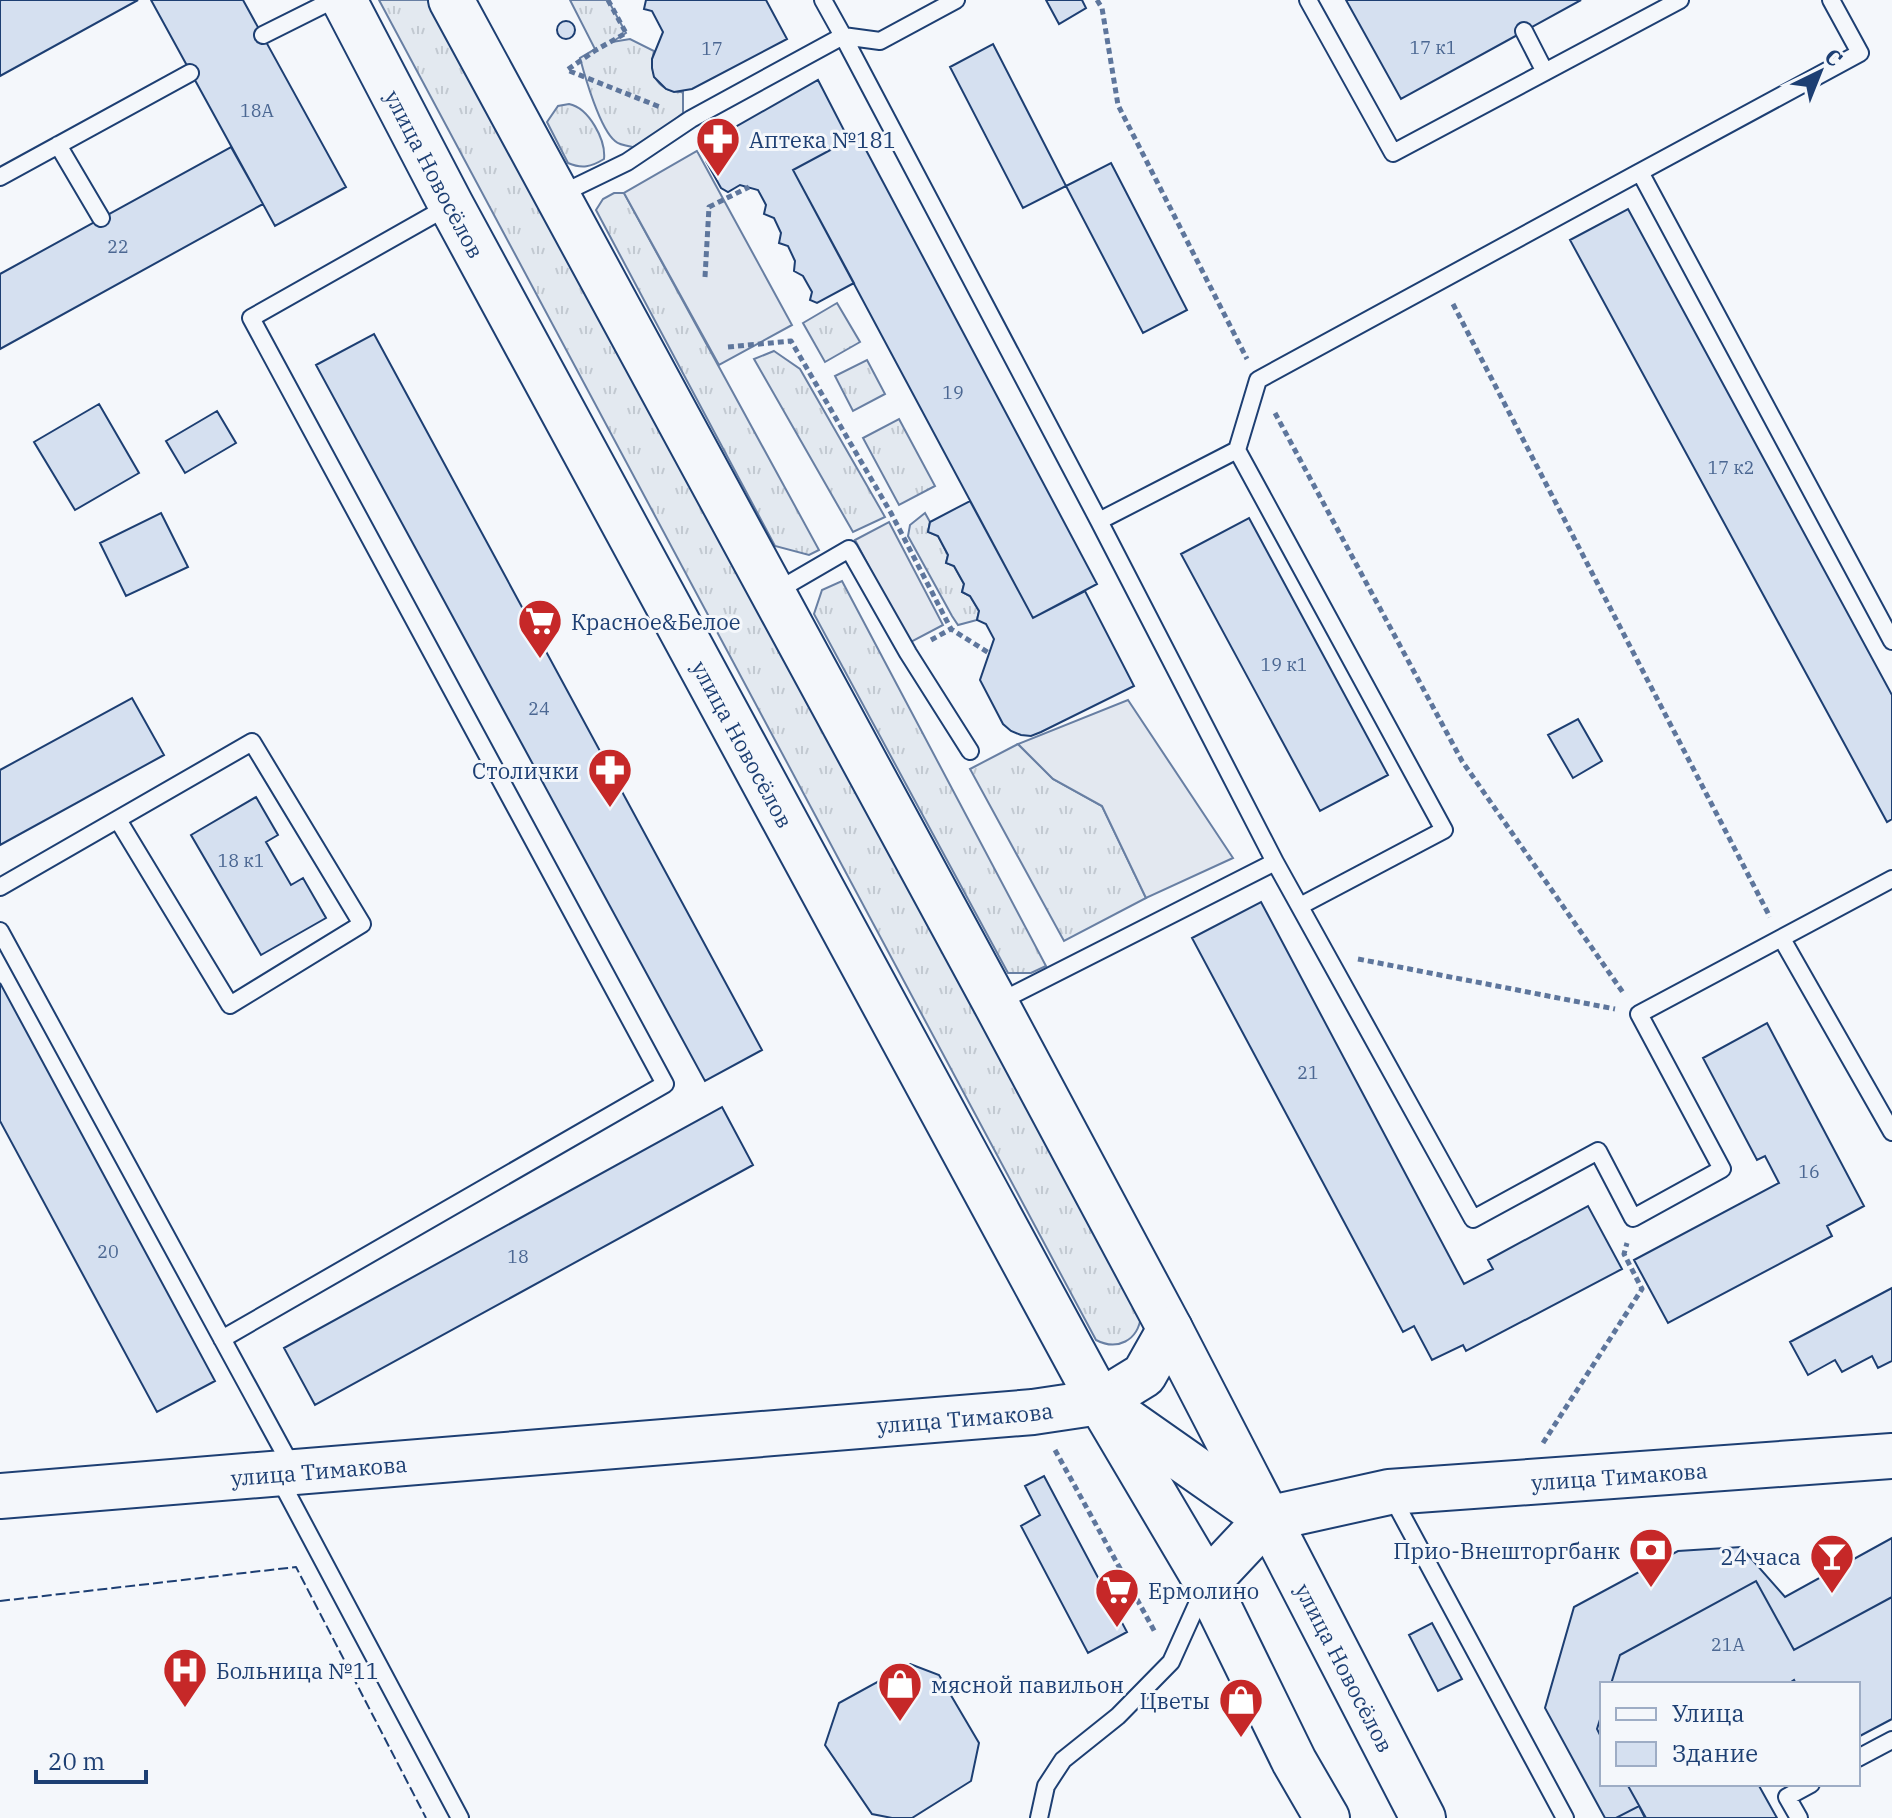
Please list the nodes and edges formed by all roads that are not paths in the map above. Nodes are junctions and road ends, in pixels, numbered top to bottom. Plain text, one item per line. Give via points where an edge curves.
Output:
1 (333, 0) edge
2 (344, 0) edge
3 (451, 0) edge
4 (823, 0) edge
5 (956, 0) edge
6 (1308, 0) edge
7 (1680, 0) edge
8 (1831, 0) edge
9 (1524, 31) dead end
10 (263, 35) dead end
11 (843, 36) junction
12 (1545, 72) junction
13 (190, 73) dead end
14 (58, 145) junction
15 (1640, 172) junction
16 (0, 177) edge
17 (558, 196) junction
18 (451, 205) junction
19 (101, 218) dead end
20 (1237, 450) junction
21 (1099, 521) junction
22 (773, 593) junction
23 (1892, 641) edge
24 (970, 751) dead end
25 (118, 820) junction
26 (1275, 862) junction
27 (1892, 879) edge
28 (0, 887) edge
29 (1300, 906) junction
30 (0, 931) edge
31 (1782, 939) junction
32 (996, 1004) junction
33 (1892, 1132) edge
34 (1170, 1329) junction
35 (222, 1339) junction
36 (1100, 1402) junction
37 (1892, 1456) edge
38 (285, 1472) junction
39 (1389, 1492) junction
40 (0, 1496) edge
41 (1267, 1519) junction
42 (1207, 1583) junction
43 (1892, 1740) edge
44 (1860, 1757) edge
45 (1807, 1786) edge
46 (460, 1818) edge
47 (1039, 1818) edge
48 (1327, 1818) edge
49 (1422, 1818) edge
50 (1565, 1818) edge
51 (1799, 1818) edge

1 - 10 lane
2 - 18 main road, улица Новосёлов
3 - 17 main road, улица Новосёлов
4 - 11 lane
5 - 11 lane via 880,41
6 - 12 lane via 1393,153
7 - 12 lane
8 - 15 lane via 1860,53
9 - 12 lane
11 - 17 lane via 691,119 627,162
11 - 21 lane
13 - 14 lane
14 - 16 lane
14 - 19 lane
15 - 20 lane via 1258,380
15 - 23 lane
17 - 22 main road, улица Новосёлов
18 - 35 lane via 251,318 665,1084
18 - 36 main road, улица Новосёлов
20 - 21 lane
20 - 29 lane via 1444,830
21 - 26 lane
22 - 24 lane via 849,549
22 - 32 main road, улица Новосёлов
25 - 25 lane via 230,1005 362,924 252,742
25 - 28 lane
26 - 29 lane
26 - 32 lane
27 - 31 lane
29 - 31 lane via 1473,1219 1598,1151 1633,1218 1722,1169 1639,1014
30 - 35 lane
31 - 33 lane
32 - 34 main road, улица Новосёлов
34 - 36 main road via 1144,1375
34 - 41 main road, улица Новосёлов
35 - 38 lane
36 - 38 main road, улица Тимакова via 1033,1412
36 - 41 main road
36 - 42 main road, улица Новосёлов
37 - 39 main road, улица Тимакова
38 - 40 main road, улица Тимакова
38 - 46 lane
39 - 41 main road, улица Тимакова
39 - 50 lane
41 - 42 main road
41 - 49 main road, улица Новосёлов
42 - 47 lane via 1171,1662 1118,1716 1063,1760 1046,1786
42 - 48 main road, улица Новосёлов
43 - 44 lane
45 - 51 lane via 1787,1797

